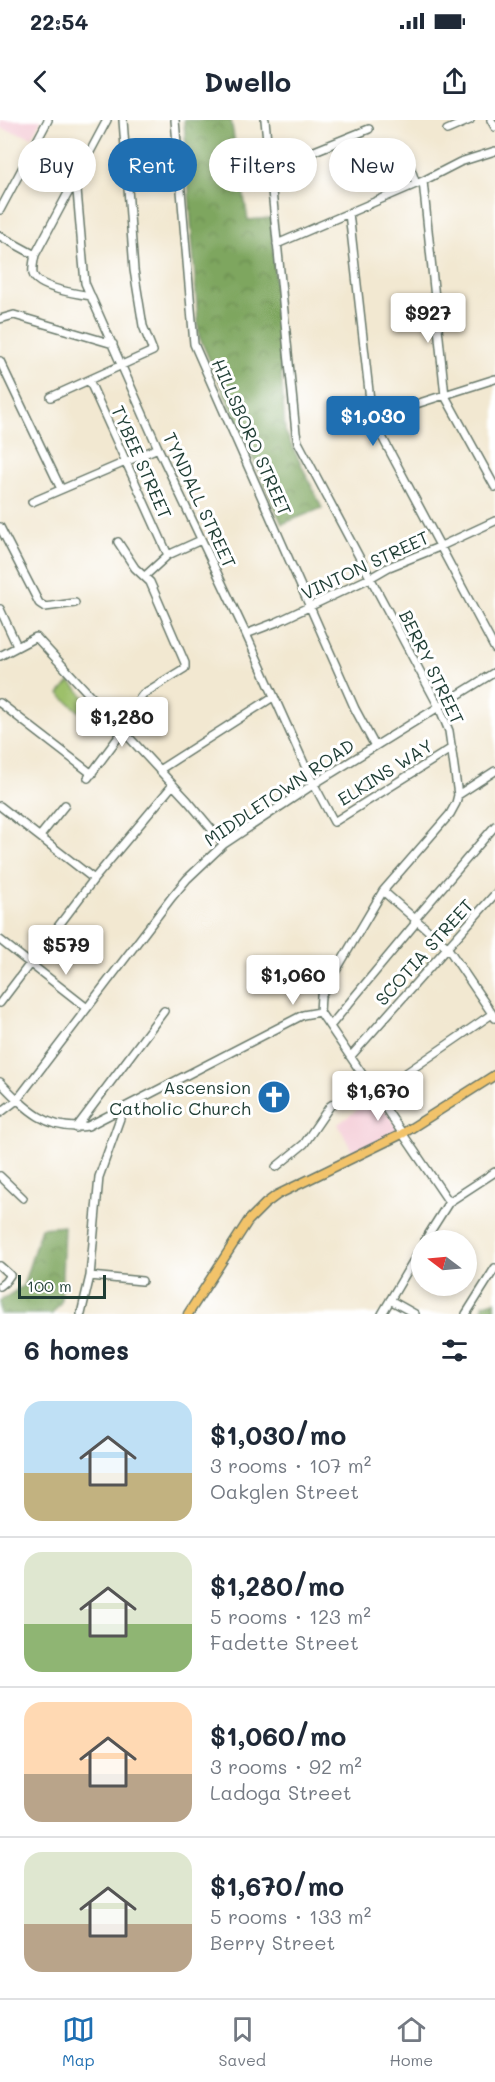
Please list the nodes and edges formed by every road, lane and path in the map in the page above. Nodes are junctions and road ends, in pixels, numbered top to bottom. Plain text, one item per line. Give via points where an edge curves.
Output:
1 (48, 120) edge
2 (107, 120) edge
3 (123, 120) edge
4 (175, 120) edge
5 (265, 120) edge
6 (470, 120) edge
7 (491, 120) edge
8 (495, 127) edge
9 (369, 129) dead end
10 (447, 130) dead end
11 (267, 138) edge
12 (96, 141) edge
13 (317, 150) edge
14 (495, 151) edge
15 (416, 176) edge
16 (419, 182) junction
17 (69, 192) edge
18 (77, 192) edge
19 (272, 192) edge
20 (0, 210) edge
21 (349, 213) junction
22 (0, 236) edge
23 (277, 244) junction
24 (35, 255) junction
25 (91, 297) junction
26 (0, 319) edge
27 (113, 344) junction
28 (0, 361) edge
29 (122, 365) junction
30 (89, 380) junction
31 (495, 380) edge
32 (445, 396) junction
33 (51, 397) dead end
34 (372, 418) junction
35 (158, 448) junction
36 (125, 463) junction
37 (495, 487) edge
38 (61, 489) junction
39 (32, 502) dead end
40 (495, 521) edge
41 (0, 527) edge
42 (201, 540) junction
43 (118, 542) dead end
44 (439, 547) junction
45 (168, 555) junction
46 (145, 576) junction
47 (370, 578) junction
48 (75, 603) dead end
49 (310, 607) junction
50 (0, 609) edge
51 (246, 634) junction
52 (17, 646) junction
53 (495, 649) edge
54 (0, 656) edge
55 (495, 672) edge
56 (273, 697) junction
57 (0, 703) edge
58 (439, 707) junction
59 (123, 731) junction
60 (375, 746) junction
61 (452, 748) junction
62 (159, 770) junction
63 (495, 771) edge
64 (314, 784) junction
65 (172, 786) junction
66 (458, 795) junction
67 (65, 805) dead end
68 (0, 806) edge
69 (334, 822) joint
70 (495, 826) edge
71 (40, 836) junction
72 (224, 844) junction
73 (94, 879) junction
74 (383, 891) junction
75 (495, 894) edge
76 (415, 919) junction
77 (0, 940) edge
78 (447, 948) junction
79 (30, 964) junction
80 (0, 1003) edge
81 (87, 1008) junction
82 (164, 1011) dead end
83 (320, 1012) junction
84 (494, 1016) edge
85 (331, 1025) junction
86 (351, 1056) junction
87 (495, 1076) edge
88 (0, 1082) edge
89 (369, 1084) junction
90 (376, 1095) junction
91 (17, 1100) junction
92 (123, 1110) junction
93 (0, 1113) edge
94 (76, 1128) junction
95 (402, 1134) junction
96 (276, 1167) dead end
97 (495, 1172) edge
98 (0, 1176) edge
99 (23, 1198) dead end
100 (449, 1202) junction
101 (431, 1230) edge
102 (411, 1265) edge
103 (0, 1266) edge
104 (495, 1269) edge
105 (90, 1276) junction
106 (142, 1281) dead end
107 (0, 1286) edge
108 (390, 1300) junction
109 (81, 1314) edge
110 (188, 1314) edge
111 (382, 1314) edge
112 (415, 1314) edge
113 (466, 1314) edge

1 - 20 street
2 - 12 street
3 - 29 street via 134,270 143,326 153,351
4 - 49 street, HILLSBORO STREET via 194,344
5 - 11 street, BERRY STREET
6 - 10 street
7 - 8 street
9 - 13 street
14 - 16 street via 460,162
15 - 16 street
16 - 21 street
16 - 32 street
17 - 24 street
18 - 25 street, TYNDALL STREET via 85,283
19 - 23 street, BERRY STREET
21 - 23 street
21 - 34 street
22 - 24 street
23 - 47 street, BERRY STREET via 296,433
24 - 25 street via 36,279 47,286
25 - 27 street, TYNDALL STREET
26 - 27 street via 14,315
27 - 29 street, TYNDALL STREET
28 - 38 street
29 - 30 street
29 - 35 street, TYNDALL STREET
30 - 33 street
30 - 36 street, TYBEE STREET
31 - 32 street
32 - 34 street
32 - 37 street
34 - 44 street
35 - 36 street
35 - 42 street, TYNDALL STREET
36 - 38 street
36 - 45 street, TYBEE STREET
38 - 39 street
40 - 44 street, VINTON STREET
41 - 48 street via 39,603 45,607
42 - 45 street
42 - 51 street, TYNDALL STREET
43 - 46 street
44 - 47 street, VINTON STREET
44 - 53 street
45 - 46 street
46 - 59 street via 166,616 185,668 143,694 125,718
47 - 49 street, VINTON STREET
47 - 58 street, BERRY STREET
49 - 51 street, VINTON STREET
49 - 60 street, HILLSBORO STREET
50 - 52 street
51 - 56 street, TYNDALL STREET
52 - 54 street
52 - 59 street via 36,637
55 - 58 street, MIDDLETOWN ROAD
56 - 62 street
56 - 64 street, TYNDALL STREET
57 - 59 street via 90,776
58 - 60 street, MIDDLETOWN ROAD
58 - 61 street, BERRY STREET
59 - 62 street
60 - 64 street, MIDDLETOWN ROAD
61 - 66 street, BERRY STREET
61 - 69 street, ELKINS WAY
62 - 65 street
63 - 66 street
64 - 69 street, TYNDALL STREET
64 - 72 street, MIDDLETOWN ROAD
65 - 72 street
65 - 73 street
66 - 74 street via 450,814
67 - 71 street
68 - 71 street
70 - 76 street
71 - 73 street
72 - 81 street, MIDDLETOWN ROAD via 187,879
73 - 79 street
74 - 76 street
74 - 83 street via 321,996
75 - 78 street, SCOTIA STREET
76 - 78 street
76 - 85 street
77 - 79 street
78 - 84 street
78 - 86 street, SCOTIA STREET
79 - 80 street
79 - 81 street
81 - 91 street, MIDDLETOWN ROAD
82 - 94 street
83 - 85 street
83 - 92 street via 303,1015
84 - 90 street
85 - 86 street
86 - 89 street
87 - 95 main road
88 - 91 street
89 - 90 street
89 - 96 street via 330,1106 304,1144
90 - 95 street
91 - 93 street, MIDDLETOWN ROAD
91 - 94 street via 41,1119
92 - 94 street
92 - 105 street via 99,1177
95 - 100 street
95 - 110 main road via 265,1204 248,1221
97 - 100 street
98 - 99 street
100 - 101 street
102 - 108 street
103 - 107 street via 10,1275
104 - 113 street
105 - 106 street
105 - 109 street
108 - 111 street
108 - 112 street

